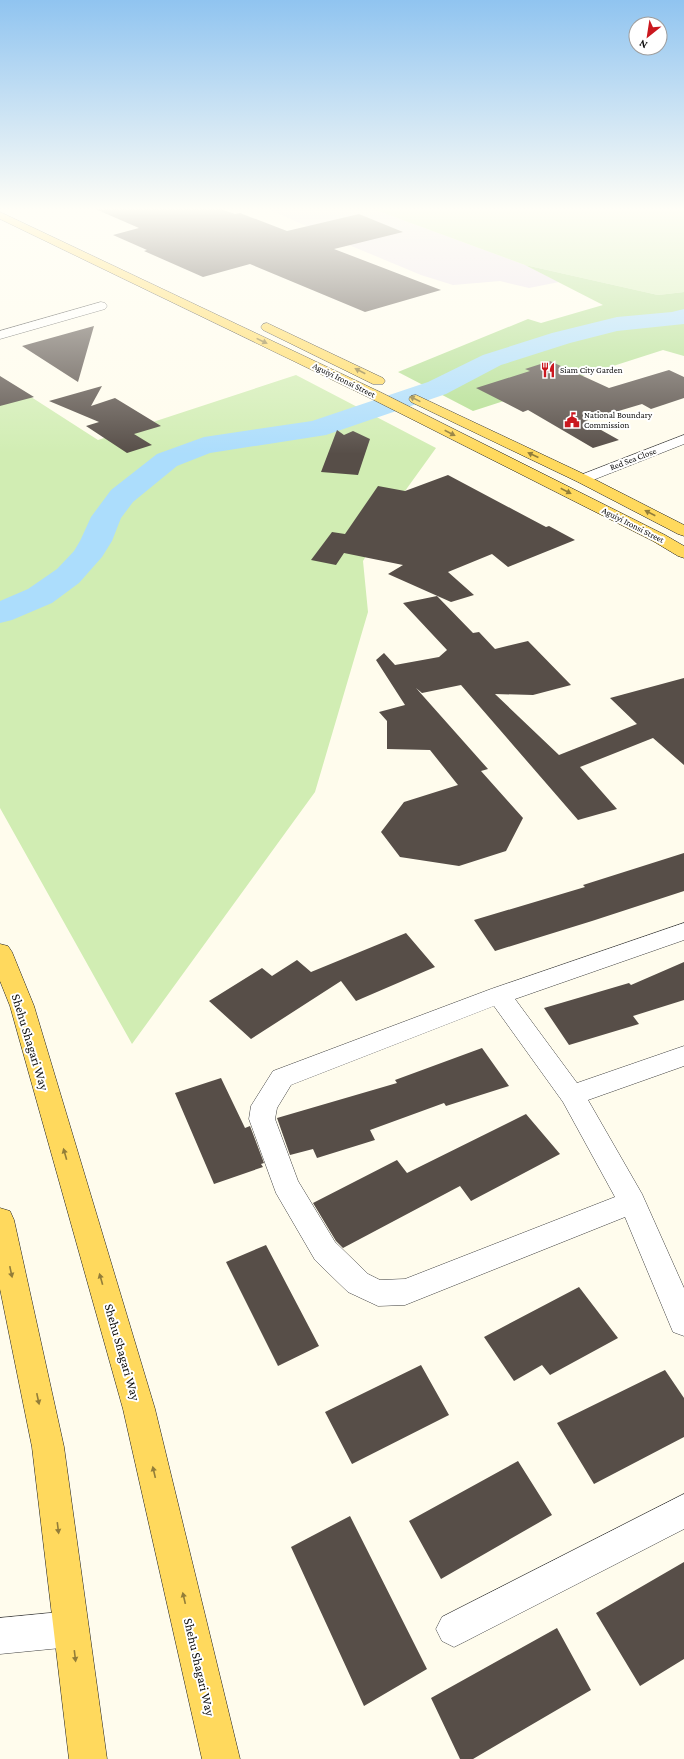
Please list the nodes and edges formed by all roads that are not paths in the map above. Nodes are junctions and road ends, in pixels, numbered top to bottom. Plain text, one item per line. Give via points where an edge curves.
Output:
1 (156, 290) edge
2 (101, 306) dead end
3 (253, 320) dead end
4 (0, 335) edge
5 (387, 385) dead end
6 (401, 392) dead end
7 (684, 439) edge
8 (583, 479) junction
9 (684, 531) edge
10 (684, 553) edge
11 (684, 931) edge
12 (0, 952) edge
13 (499, 995) junction
14 (684, 1056) edge
15 (572, 1095) junction
16 (632, 1202) junction
17 (0, 1220) edge
18 (684, 1322) edge
19 (684, 1511) edge
20 (454, 1628) dead end
21 (71, 1629) junction
22 (0, 1636) edge
23 (88, 1759) edge
24 (221, 1759) edge

1 -> 10 main road, Aguiyi Ironsi Street via 415,415
2 - 4 street
5 -> 3 main road, Aguiyi Ironsi Street
8 -> 6 main road, Aguiyi Ironsi Street
7 - 8 street, Red Sea Close
9 -> 8 main road, Aguiyi Ironsi Street
11 - 13 street
24 -> 12 main road, Shehu Shagari Way via 139,1409 22,1006
13 - 15 street
13 - 16 street via 282,1078 264,1106 262,1119 286,1186 325,1251 358,1283 378,1294 405,1292
14 - 15 street
15 - 16 street
16 - 18 street
17 -> 21 main road via 48,1447
19 - 20 street
21 - 22 street
21 -> 23 main road

